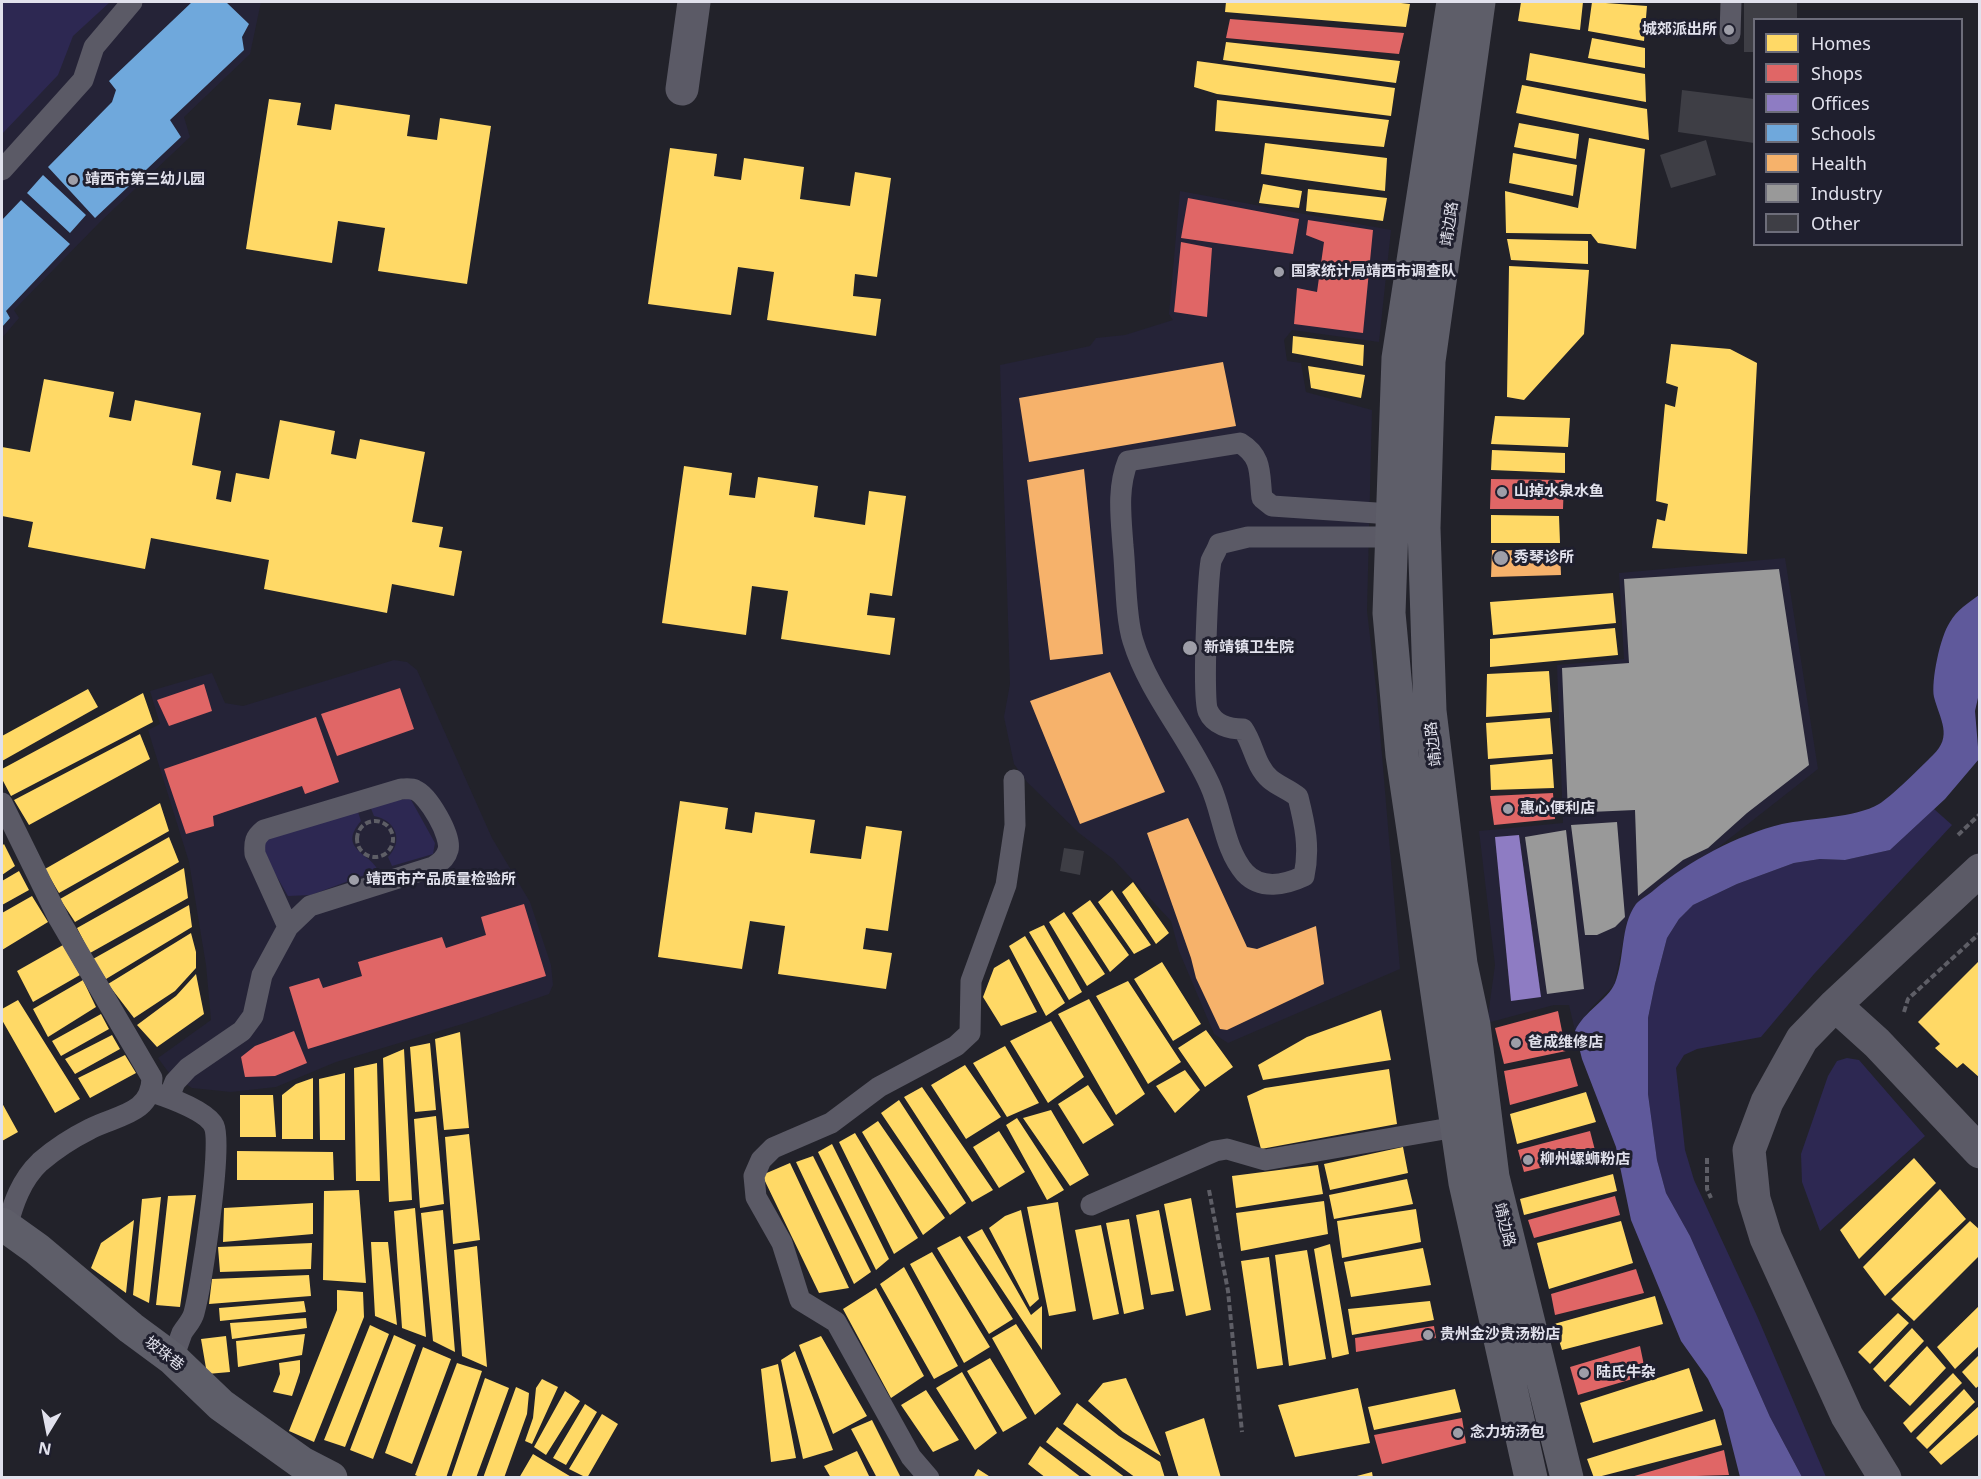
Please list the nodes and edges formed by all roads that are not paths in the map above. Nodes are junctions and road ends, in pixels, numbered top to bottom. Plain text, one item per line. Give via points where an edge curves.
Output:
1 (132, 2) edge
2 (694, 2) edge
3 (1453, 2) edge
4 (1479, 2) edge
5 (1731, 2) edge
6 (1730, 34) dead end
7 (682, 89) dead end
8 (2, 170) edge
9 (1390, 525) junction
10 (1014, 780) dead end
11 (2, 803) edge
12 (1980, 870) edge
13 (288, 927) junction
14 (1835, 1005) junction
15 (160, 1095) junction
16 (1456, 1127) junction
17 (1980, 1152) edge
18 (1091, 1205) dead end
19 (4, 1226) edge
20 (173, 1359) junction
21 (331, 1478) edge
22 (929, 1478) edge
23 (1531, 1478) edge
24 (1567, 1478) edge
25 (1885, 1478) edge

1 - 8 lane via 94,47 83,80
2 - 7 street
3 - 9 main road, 靖边路 via 1398,358
4 - 24 main road, 靖边路 via 1429,361 1424,528 1430,711 1461,964 1474,1025 1493,1177
5 - 6 lane
9 - 9 lane via 1272,506 1262,498 1259,463 1252,450 1240,444 1128,460 1121,477 1132,638 1140,660 1204,772 1217,800 1231,849 1246,874 1264,885 1287,884 1304,876 1308,854 1306,830 1298,797 1271,780 1259,766 1243,729 1218,723 1207,711 1212,560 1219,544 1248,537
9 - 16 main road, 靖边路 via 1389,613 1402,755
10 - 22 lane via 1015,825 1006,885 971,981 970,1033 956,1046 879,1087 831,1123 773,1148 761,1160 754,1176 756,1197 782,1243 800,1300 836,1322 906,1448
11 - 15 lane via 59,919 143,1058
12 - 14 street
13 - 13 lane via 255,854 258,835 401,789 413,789 424,796 448,835 449,849 443,860 433,867 310,906
13 - 15 lane via 262,975 253,1016 242,1031 188,1068
14 - 17 street
14 - 25 street via 1802,1039 1767,1102 1749,1150 1750,1171 1766,1238 1847,1416
15 - 19 lane via 124,1116 92,1127 38,1164 19,1191
15 - 20 lane via 204,1115 214,1126 216,1146 212,1205 198,1295 193,1317
16 - 18 lane via 1265,1161 1227,1149 1215,1151
16 - 23 main road, 靖边路
19 - 20 main road, 坡珠巷
20 - 21 main road, 坡珠巷 via 221,1405 302,1463

